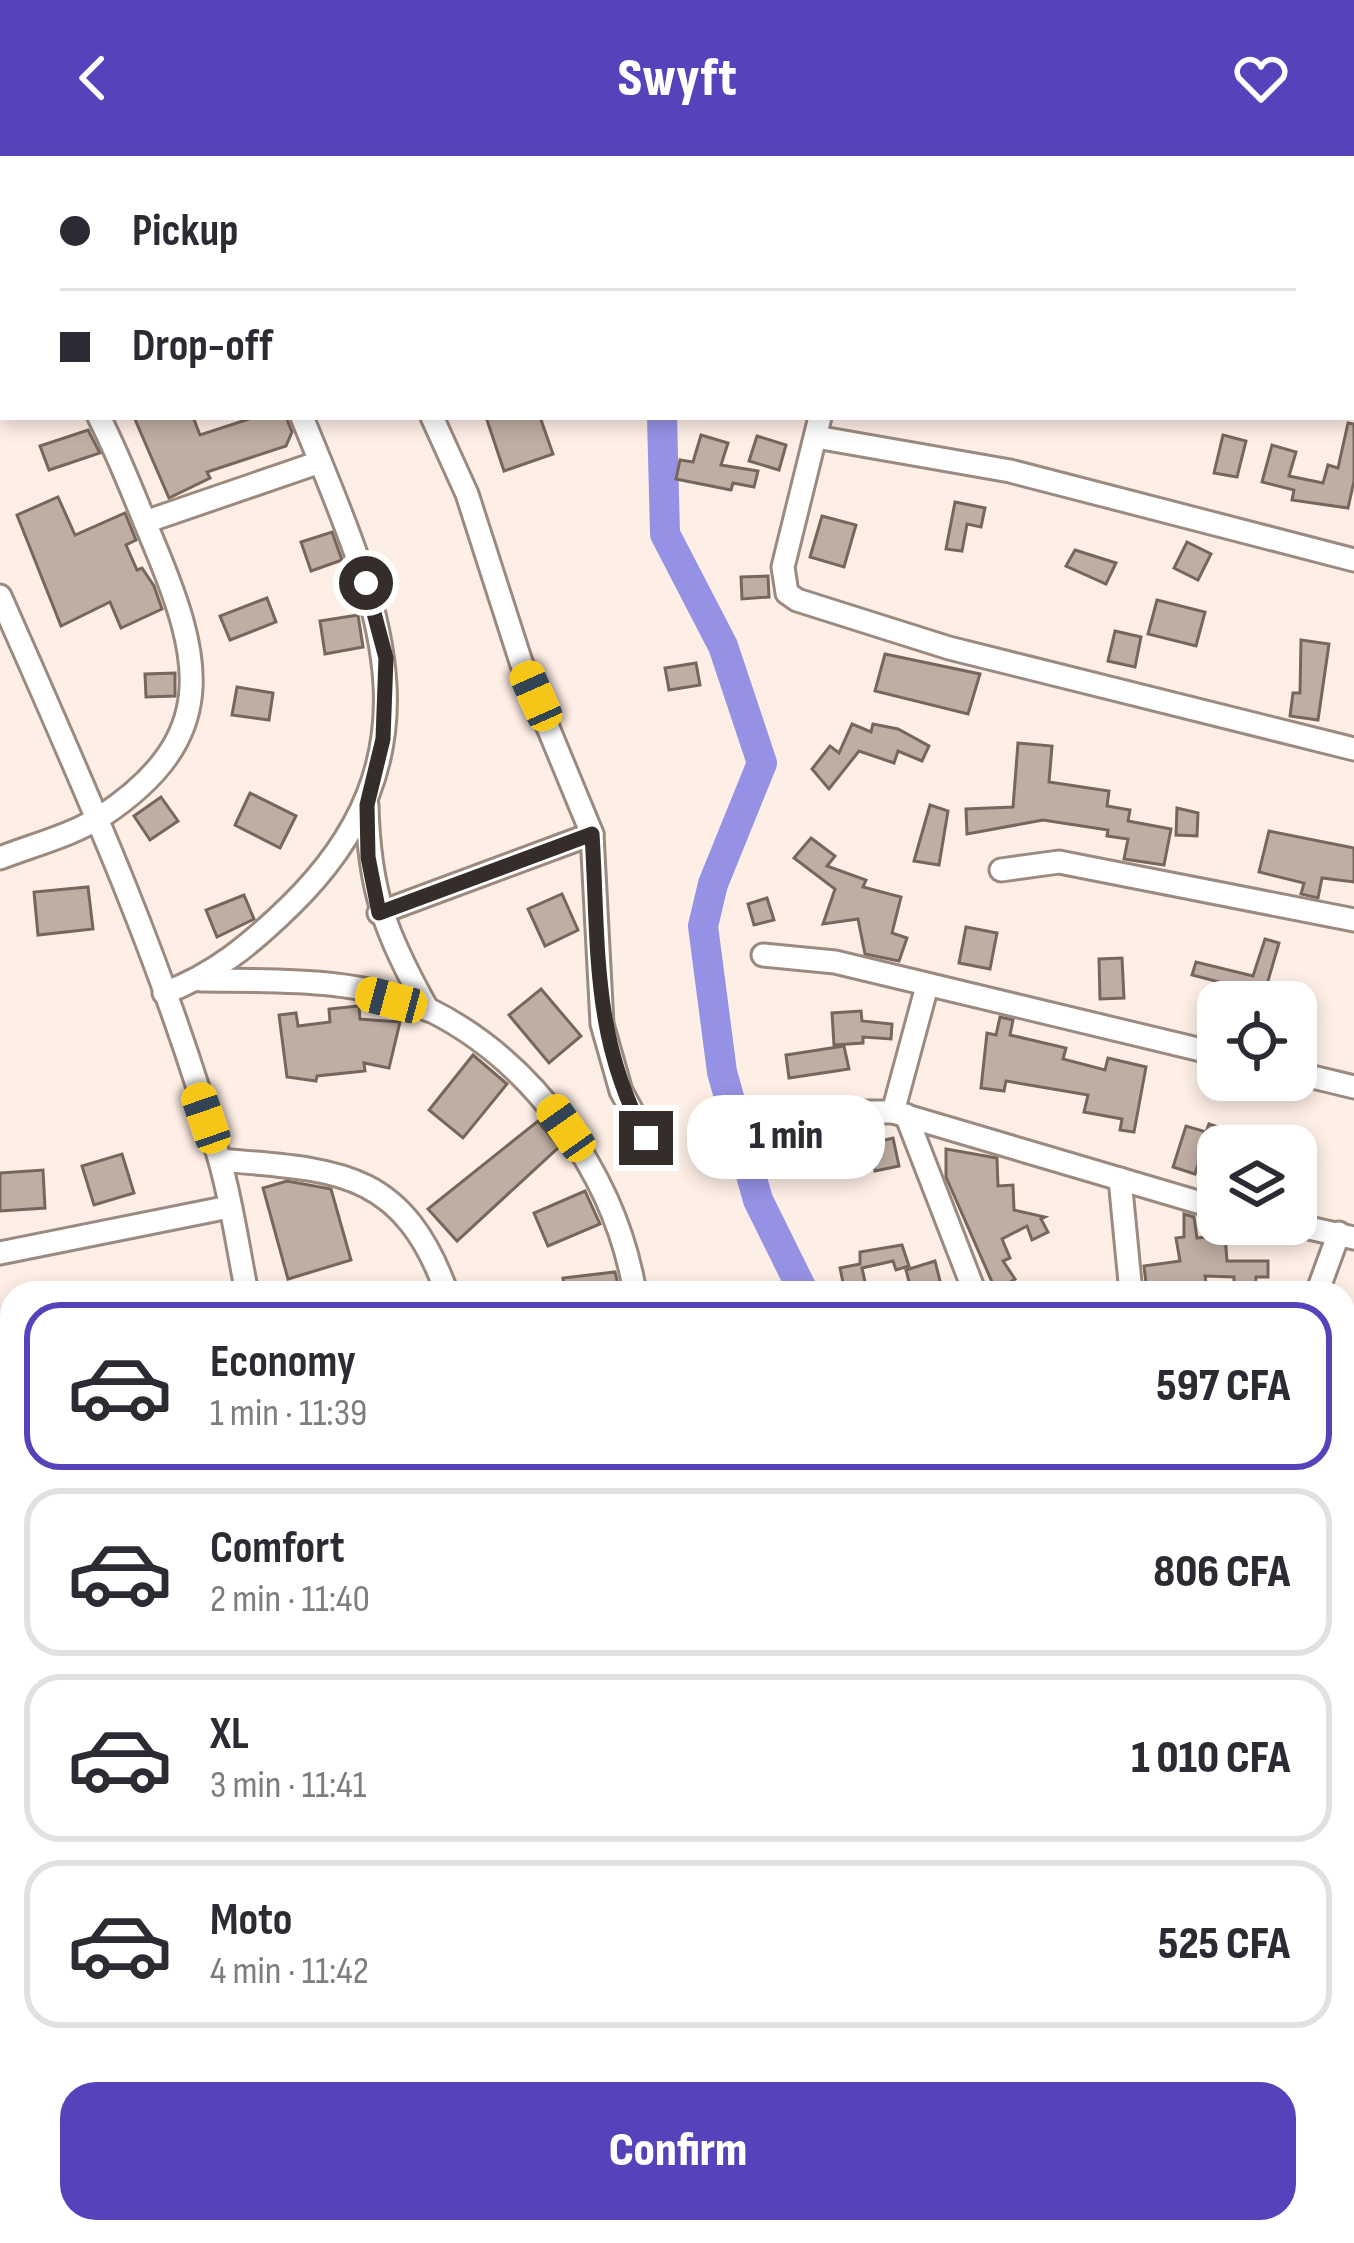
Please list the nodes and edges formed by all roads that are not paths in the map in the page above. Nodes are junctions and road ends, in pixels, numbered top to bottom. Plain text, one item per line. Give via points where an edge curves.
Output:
1 (99, 420) edge
2 (303, 420) edge
3 (433, 420) edge
4 (818, 427) edge
5 (320, 462) junction
6 (145, 522) junction
7 (1354, 560) edge
8 (0, 596) edge
9 (1354, 749) edge
10 (367, 805) junction
11 (98, 819) junction
12 (592, 834) junction
13 (0, 858) edge
14 (1001, 870) dead end
15 (379, 913) junction
16 (1354, 920) edge
17 (763, 955) dead end
18 (201, 980) junction
19 (927, 986) junction
20 (164, 993) junction
21 (428, 1010) junction
22 (1197, 1049) edge
23 (1317, 1077) edge
24 (1354, 1087) edge
25 (759, 1112) dead end
26 (899, 1113) junction
27 (646, 1138) dead end
28 (220, 1160) junction
29 (1120, 1180) junction
30 (1197, 1202) edge
31 (230, 1208) junction
32 (1317, 1230) edge
33 (1347, 1236) edge
34 (0, 1253) edge
35 (245, 1281) edge
36 (441, 1281) edge
37 (631, 1281) edge
38 (970, 1281) edge
39 (1130, 1281) edge
40 (1323, 1281) edge

1 - 6 street
2 - 5 street
3 - 12 street
4 - 7 street
4 - 9 street via 783,567 787,593 797,600 949,648
5 - 6 street
5 - 10 street via 386,658 383,739
6 - 11 street via 195,672 176,745 147,782
8 - 11 street
10 - 15 street
10 - 18 street via 303,893
11 - 13 street
11 - 20 street
12 - 15 street
12 - 27 street via 602,1024 621,1091
14 - 16 street via 1059,862
15 - 21 street
17 - 19 street via 835,962
18 - 20 street
18 - 21 street via 353,990
19 - 22 street
19 - 26 street
20 - 28 street
21 - 37 street via 507,1064 550,1107 611,1214
23 - 24 street
25 - 26 street
26 - 29 street
26 - 38 street
28 - 31 street
28 - 36 street via 345,1174 382,1194 413,1226
29 - 30 street
29 - 39 street
31 - 34 street
31 - 35 street
32 - 33 street
33 - 40 street

